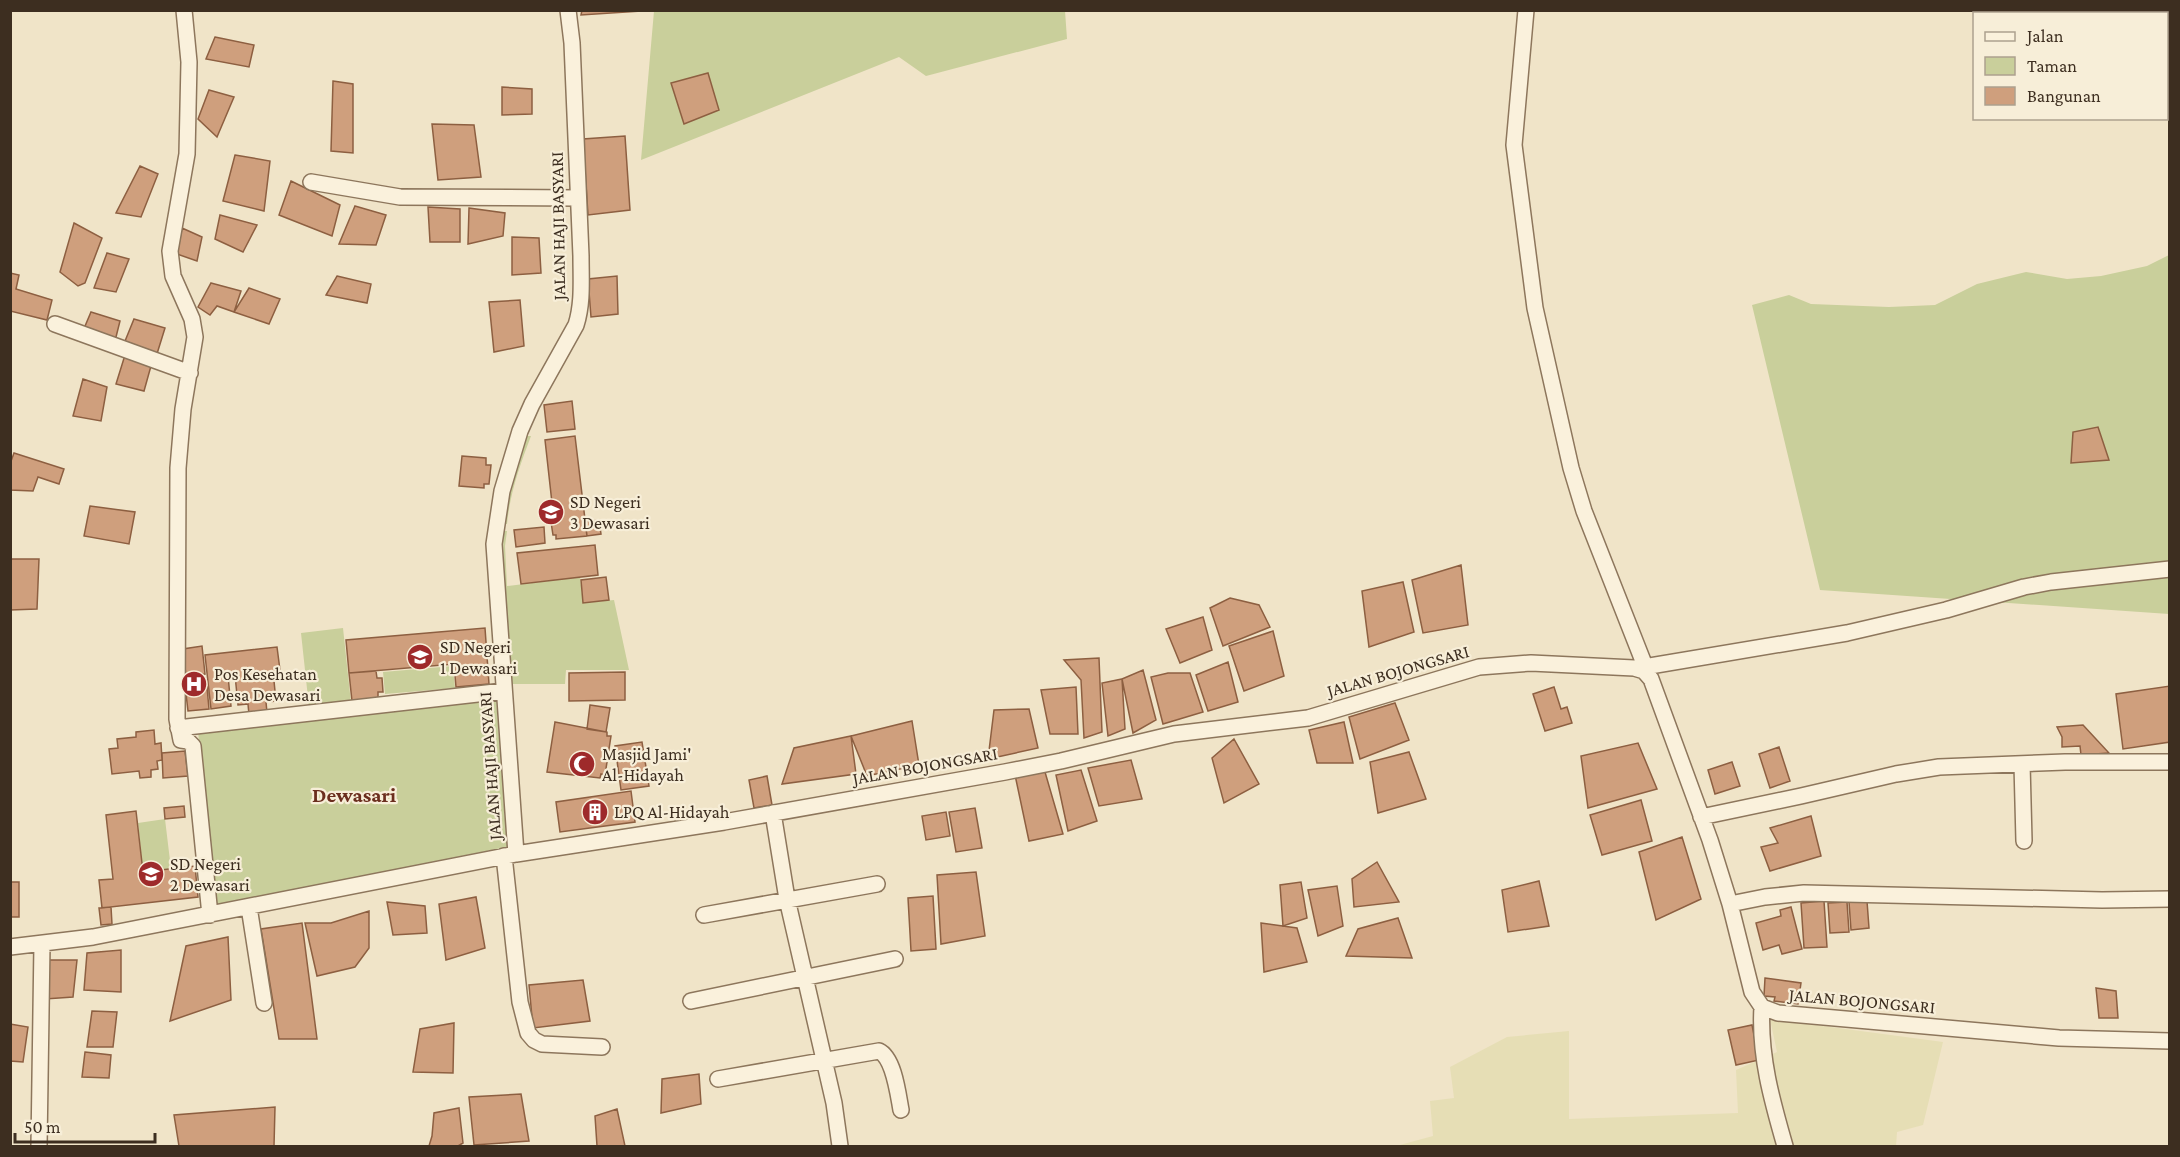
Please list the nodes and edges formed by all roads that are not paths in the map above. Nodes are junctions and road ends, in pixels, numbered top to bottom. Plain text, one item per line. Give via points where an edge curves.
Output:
1 (184, 10) edge
2 (568, 10) edge
3 (1526, 10) edge
4 (311, 182) dead end
5 (578, 198) junction
6 (55, 324) dead end
7 (190, 373) junction
8 (2169, 569) edge
9 (1644, 669) junction
10 (504, 691) junction
11 (178, 728) junction
12 (2169, 762) edge
13 (2022, 764) junction
14 (773, 813) junction
15 (1701, 817) junction
16 (2024, 842) dead end
17 (510, 855) junction
18 (878, 884) dead end
19 (787, 898) junction
20 (2169, 899) edge
21 (1730, 904) junction
22 (249, 907) junction
23 (210, 915) junction
24 (704, 915) dead end
25 (42, 944) junction
26 (10, 947) edge
27 (895, 958) dead end
28 (805, 977) junction
29 (691, 1001) dead end
30 (264, 1003) dead end
31 (1762, 1007) junction
32 (2169, 1041) edge
33 (602, 1047) dead end
34 (824, 1060) junction
35 (718, 1079) dead end
36 (902, 1110) dead end
37 (39, 1146) edge
38 (840, 1146) edge
39 (1785, 1146) edge

1 - 7 street via 189,62 187,154 170,251 173,276 195,328
2 - 5 street, JALAN HAJI BASYARI
3 - 9 street via 1516,102 1515,159 1535,308 1571,468
4 - 5 street via 400,197
5 - 10 street, JALAN HAJI BASYARI via 582,289 579,315 520,431 501,500 494,559
6 - 7 street
7 - 11 street via 178,468
8 - 9 street via 2033,585 1847,633
9 - 14 street, JALAN BOJONGSARI via 1532,663 1479,667 1308,718 1174,734 1061,761
9 - 15 street, JALAN BOJONGSARI
10 - 11 street
10 - 17 street, JALAN HAJI BASYARI
11 - 23 street via 182,740 194,746
12 - 13 street
13 - 15 street via 1939,767 1896,774
13 - 16 street
14 - 17 street, JALAN BOJONGSARI
14 - 19 street
15 - 21 street, JALAN BOJONGSARI
17 - 22 street, JALAN BOJONGSARI
17 - 33 street, JALAN HAJI BASYARI via 520,1002 528,1033 542,1044
18 - 19 street
19 - 24 street
19 - 28 street
20 - 21 street via 1786,893
21 - 31 street, JALAN BOJONGSARI via 1752,992
22 - 23 street, JALAN BOJONGSARI
22 - 30 street
23 - 25 street, JALAN BOJONGSARI
25 - 26 street, JALAN BOJONGSARI
25 - 37 street
27 - 28 street
28 - 29 street
28 - 34 street
31 - 32 street, JALAN BOJONGSARI via 1778,1013 2058,1038
31 - 39 street via 1761,1031 1770,1093
34 - 35 street
34 - 36 street via 882,1052 890,1061
34 - 38 street

